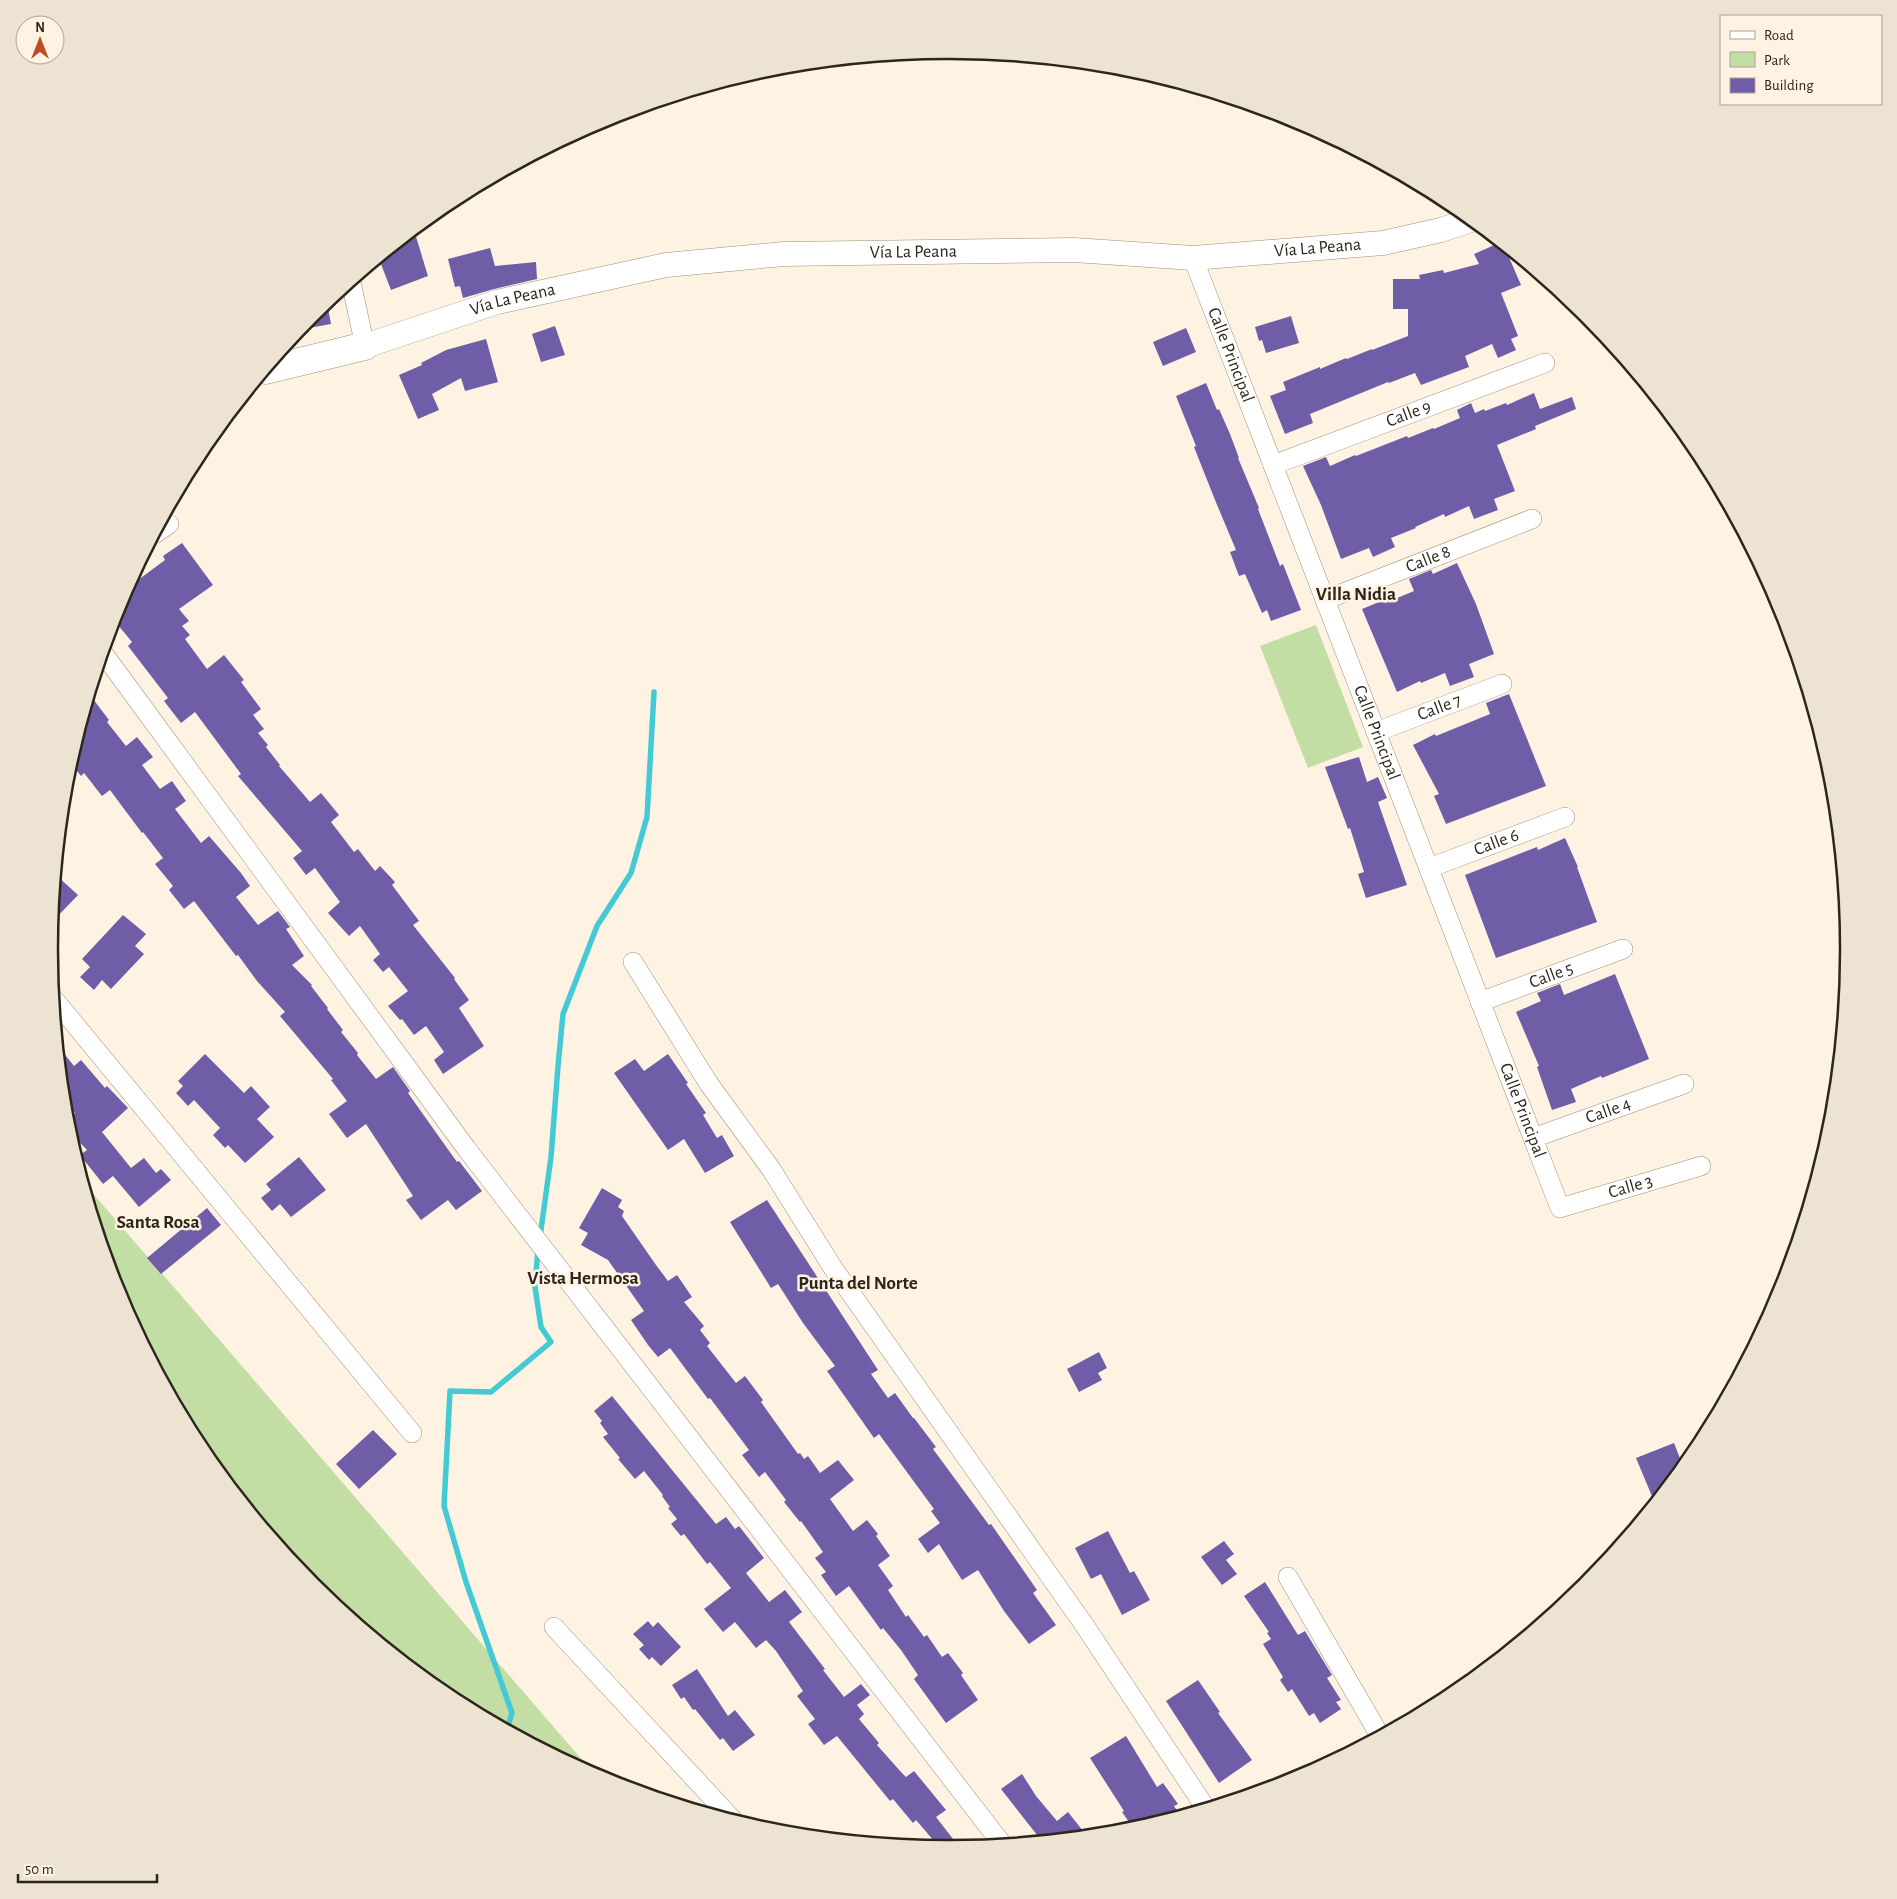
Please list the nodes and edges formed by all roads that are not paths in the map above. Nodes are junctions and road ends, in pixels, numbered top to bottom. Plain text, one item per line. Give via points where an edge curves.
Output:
1 (1463, 223) edge
2 (1193, 258) junction
3 (352, 288) edge
4 (365, 346) junction
5 (1545, 363) dead end
6 (274, 368) edge
7 (1273, 465) junction
8 (1532, 519) dead end
9 (1325, 600) junction
10 (107, 658) edge
11 (1502, 684) dead end
12 (1376, 732) junction
13 (1565, 817) dead end
14 (1429, 868) junction
15 (1623, 949) dead end
16 (633, 962) dead end
17 (1480, 1002) junction
18 (59, 1004) edge
19 (1684, 1084) dead end
20 (1533, 1138) junction
21 (1701, 1166) dead end
22 (1560, 1208) joint
23 (412, 1432) dead end
24 (1288, 1576) dead end
25 (554, 1626) dead end
26 (1378, 1730) edge
27 (1202, 1803) edge
28 (725, 1812) edge
29 (998, 1839) edge

1 - 2 street, Vía La Peana via 1383,243
2 - 4 street, Vía La Peana via 1074,250 784,254 666,264 497,302
2 - 7 street, Calle Principal
3 - 4 street
4 - 6 main road
5 - 7 street, Calle 9
7 - 9 street, Calle Principal
8 - 9 street, Calle 8
9 - 12 street, Calle Principal
10 - 29 street via 466,1148
11 - 12 street, Calle 7
12 - 14 street, Calle Principal
13 - 14 street, Calle 6
14 - 17 street, Calle Principal
15 - 17 street, Calle 5
16 - 27 street via 709,1084 771,1170 833,1268 1085,1626
17 - 20 street, Calle Principal
18 - 23 street
19 - 20 street, Calle 4
20 - 22 street, Calle Principal
21 - 22 street, Calle 3
24 - 26 street
25 - 28 street

